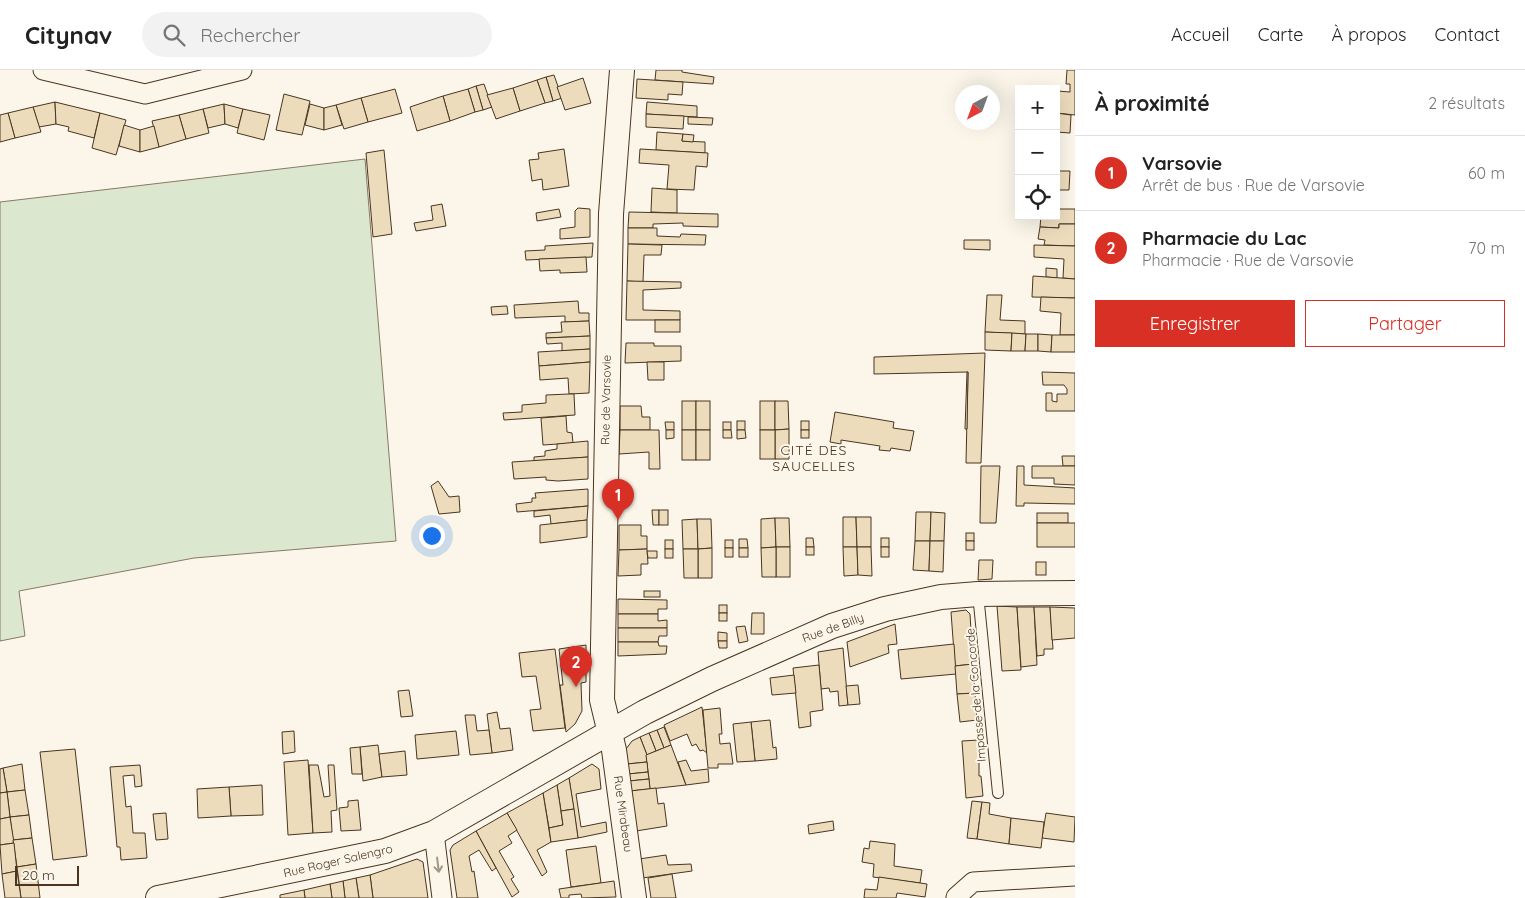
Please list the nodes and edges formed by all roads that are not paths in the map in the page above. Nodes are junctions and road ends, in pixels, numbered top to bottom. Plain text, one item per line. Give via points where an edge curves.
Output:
1 (43, 70) edge
2 (242, 70) edge
3 (622, 70) edge
4 (1075, 593) edge
5 (978, 594) junction
6 (610, 730) junction
7 (998, 793) dead end
8 (434, 833) junction
9 (1075, 876) edge
10 (956, 897) edge
11 (158, 898) edge
12 (442, 898) edge
13 (634, 898) edge

1 - 2 street via 145,94
3 - 6 street, Rue de Varsovie via 610,214 605,465 602,700
4 - 5 street, Rue de Billy
5 - 6 street, Rue de Billy via 941,597 895,607 832,626 712,679
5 - 7 lane, Impasse de la Concorde
6 - 8 street, Rue Roger Salengro
6 - 13 street, Rue Mirabeau
8 - 11 street, Rue Roger Salengro via 385,852
8 -> 12 street
9 - 10 street via 973,882

